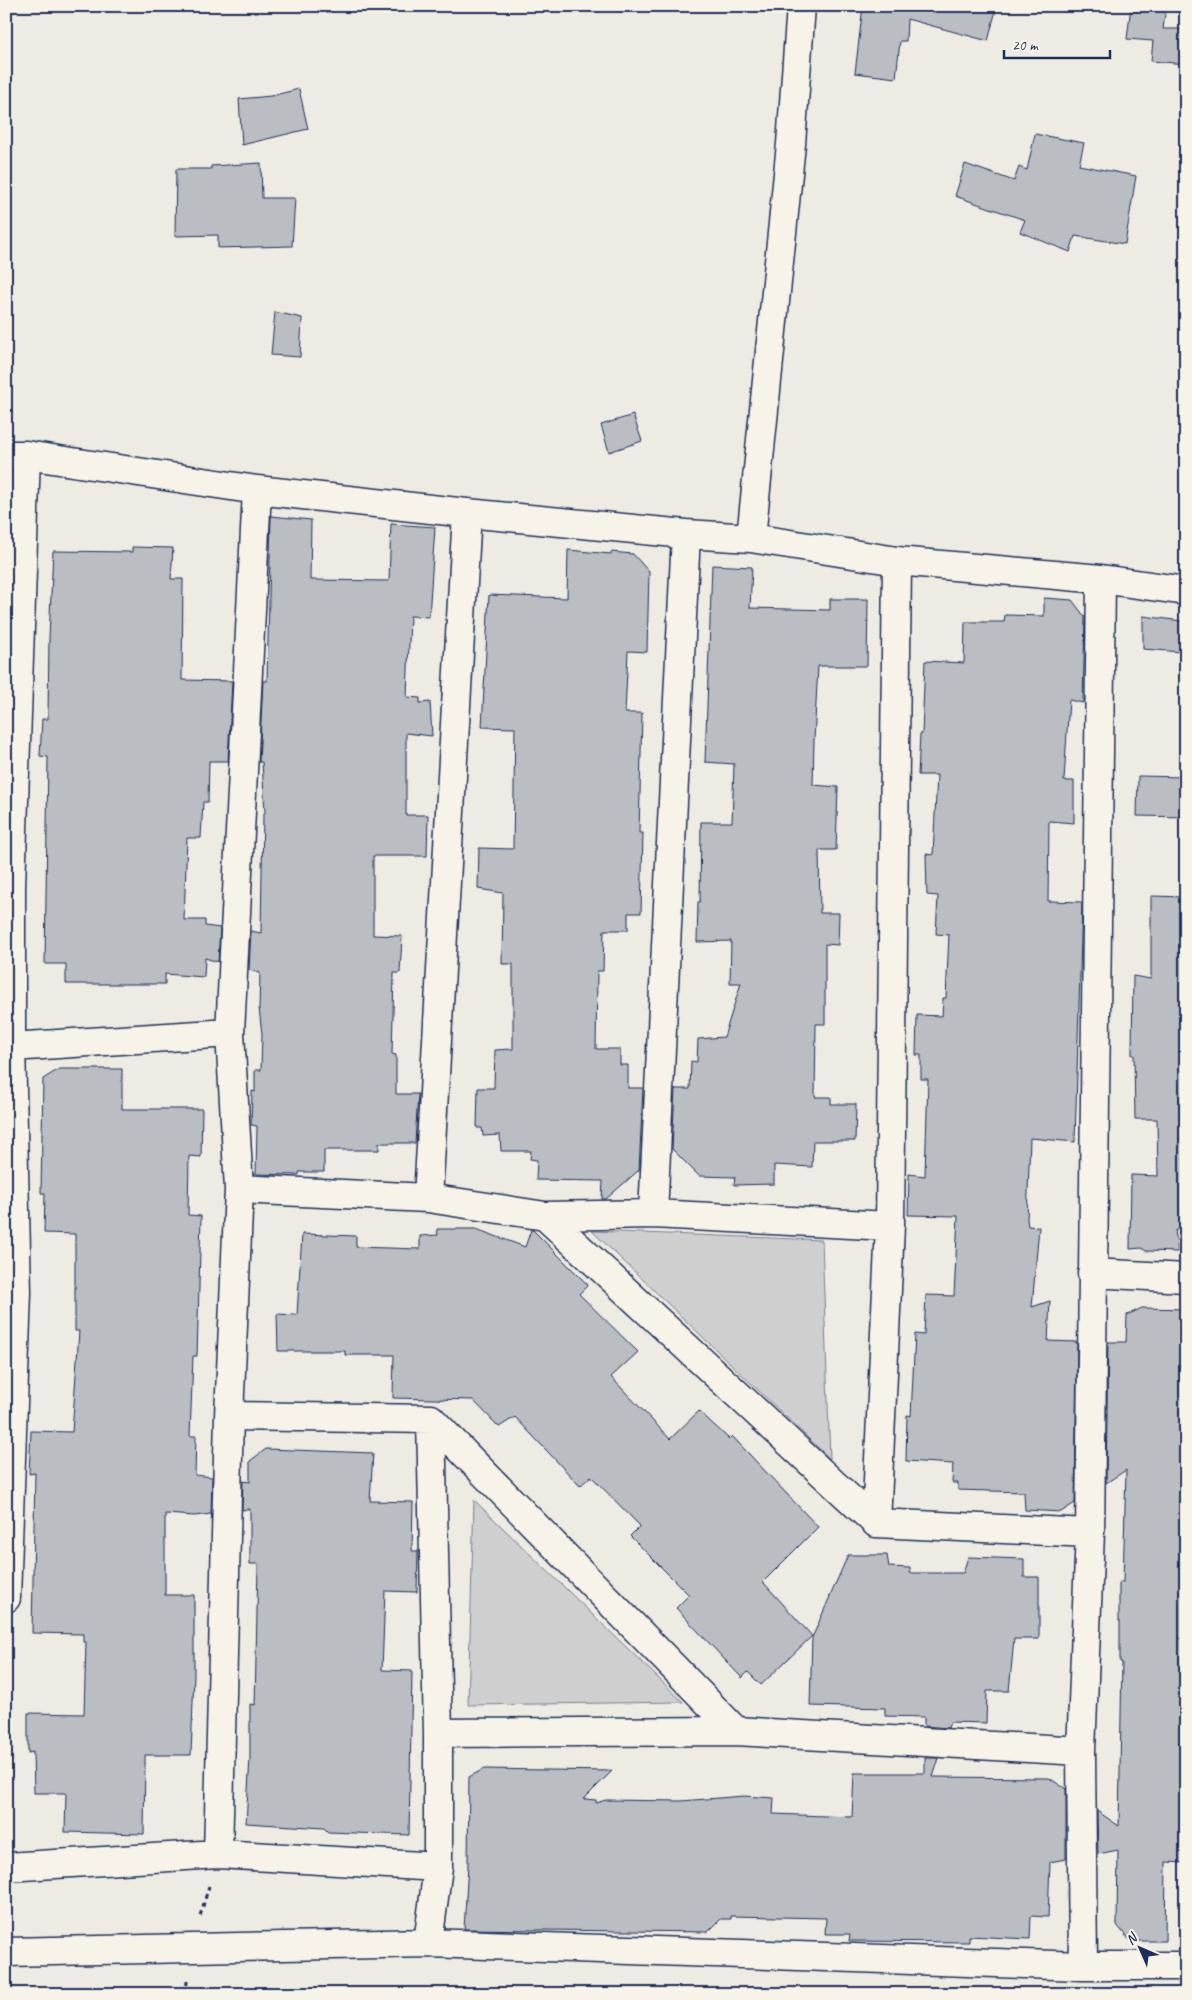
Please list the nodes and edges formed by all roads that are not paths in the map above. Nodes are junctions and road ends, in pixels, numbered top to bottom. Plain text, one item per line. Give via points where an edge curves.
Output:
1 (801, 6) edge
2 (16, 455) edge
3 (257, 490) junction
4 (468, 513) junction
5 (686, 534) junction
6 (751, 538) junction
7 (897, 561) junction
8 (1102, 579) junction
9 (1186, 591) edge
10 (9, 886) edge
11 (230, 1033) junction
12 (11, 1047) junction
13 (239, 1189) junction
14 (428, 1198) junction
15 (653, 1214) junction
16 (545, 1216) junction
17 (890, 1226) junction
18 (1092, 1273) junction
19 (1186, 1278) edge
20 (12, 1291) edge
21 (229, 1416) junction
22 (431, 1419) junction
23 (7, 1514) edge
24 (876, 1523) junction
25 (1090, 1533) junction
26 (6, 1598) edge
27 (736, 1731) junction
28 (438, 1733) junction
29 (1080, 1751) junction
30 (218, 1854) junction
31 (6, 1867) edge
32 (438, 1867) junction
33 (428, 1944) junction
34 (6, 1952) edge
35 (1083, 1966) junction
36 (1186, 1966) edge

1 - 6 street via 791,144
2 - 3 street
2 - 10 street
3 - 4 street
3 - 11 street
4 - 5 street
4 - 14 street
5 - 6 street
5 - 15 street
6 - 7 street
7 - 8 street
7 - 17 street
8 - 9 street
8 - 18 street
10 - 12 street
11 - 12 street
11 - 13 street
12 - 20 street
13 - 14 street
13 - 21 street
14 - 16 street
15 - 16 street
15 - 17 street
16 - 24 street
17 - 24 street
18 - 19 street
18 - 25 street
20 - 23 street
21 - 22 street
21 - 30 street
22 - 27 street
22 - 28 street
23 - 26 street
24 - 25 street
25 - 29 street
27 - 28 street
27 - 29 street
28 - 32 street
29 - 35 street
30 - 31 street
30 - 32 street
32 - 33 street
33 - 34 street
33 - 35 street
35 - 36 street

